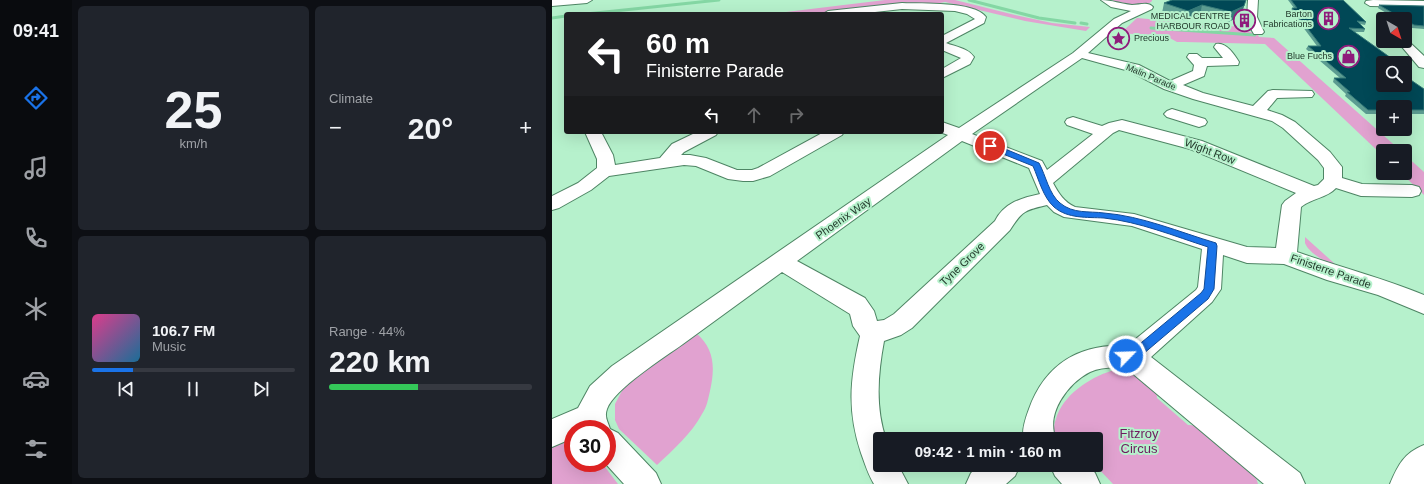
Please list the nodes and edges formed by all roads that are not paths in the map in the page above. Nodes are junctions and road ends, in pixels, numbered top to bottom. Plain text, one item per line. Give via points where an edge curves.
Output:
1 (587, 0) edge
2 (1253, 0) edge
3 (555, 2) edge
4 (1158, 2) dead end
5 (1368, 2) edge
6 (1424, 4) edge
7 (1148, 7) junction
8 (1113, 9) edge
9 (846, 12) edge
10 (1377, 12) edge
11 (1258, 32) dead end
12 (944, 40) edge
13 (944, 47) edge
14 (1220, 47) dead end
15 (1409, 48) edge
16 (1079, 54) junction
17 (1424, 64) edge
18 (944, 73) edge
19 (1169, 86) junction
20 (1307, 94) dead end
21 (1198, 96) junction
22 (1257, 111) junction
23 (1199, 122) dead end
24 (1072, 123) dead end
25 (944, 128) edge
26 (1104, 132) junction
27 (594, 134) edge
28 (706, 134) edge
29 (824, 134) edge
30 (961, 134) junction
31 (666, 162) junction
32 (605, 171) junction
33 (1333, 181) junction
34 (1047, 190) junction
35 (1412, 191) dead end
36 (1314, 193) junction
37 (552, 204) edge
38 (1213, 246) junction
39 (1286, 256) junction
40 (782, 262) junction
41 (1424, 305) edge
42 (873, 332) junction
43 (1132, 357) junction
44 (593, 420) edge
45 (564, 430) edge
46 (1039, 432) edge
47 (552, 433) edge
48 (873, 443) edge
49 (616, 453) edge
50 (1424, 460) edge
51 (885, 472) edge
52 (996, 472) edge
53 (1073, 472) edge
54 (645, 484) edge
55 (892, 484) edge
56 (982, 484) edge
57 (1084, 484) edge
58 (1290, 484) edge
59 (1406, 484) edge

1 - 3 street
2 - 11 street via 1252,16
4 - 7 street, Phoenix Way
5 - 6 street
5 - 10 street
7 - 8 street, Phoenix Way
7 - 8 street
8 - 16 street, Phoenix Way
9 - 12 street via 902,6 955,8 982,17 980,21
13 - 18 street via 968,57
14 - 19 street via 1233,62 1196,59 1201,67 1199,73
15 - 17 street
16 - 19 street, Malin Parade via 1134,68
16 - 30 street, Phoenix Way
19 - 21 street, Malin Parade
20 - 22 street via 1273,94
21 - 22 street, Malin Parade
21 - 23 street via 1175,115
22 - 33 street, Malin Parade via 1289,125 1324,156 1333,167
24 - 26 street
25 - 30 street, Finisterre Parade
26 - 34 street, Wight Row
26 - 36 street, Wight Row via 1122,125 1168,136
27 - 32 street via 606,161
28 - 31 street via 678,148
29 - 31 street via 764,172 748,176 737,176 699,161
30 - 34 street, Finisterre Parade via 1033,163 1038,167
30 - 40 street, Phoenix Way
31 - 32 street
32 - 37 street
33 - 35 street via 1361,190
33 - 36 street via 1325,189
34 - 38 street, Finisterre Parade via 1061,208 1070,213 1134,220
34 - 42 street, Tyne Grove via 1012,210 1002,225 895,327
36 - 39 street via 1302,197 1292,205
38 - 39 street, Finisterre Parade via 1247,255
38 - 43 street via 1209,289 1204,296
39 - 41 street, Finisterre Parade via 1386,289
40 - 42 street via 857,305 862,311 865,326
40 - 44 street, Phoenix Way via 614,381 593,406
42 - 48 street via 864,386 866,422
43 - 46 street via 1118,355 1099,358 1080,364 1063,375 1044,401
43 - 58 street
45 - 47 street
49 - 54 street
50 - 59 street via 1416,467
51 - 55 street
52 - 56 street
53 - 57 street

